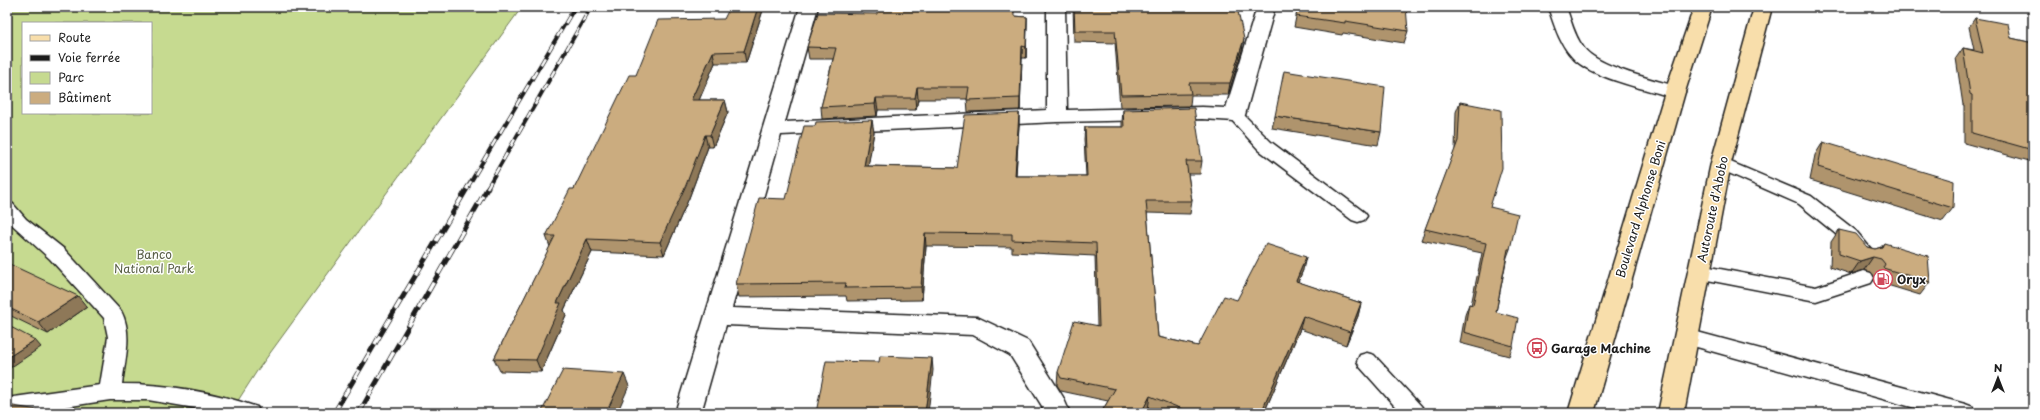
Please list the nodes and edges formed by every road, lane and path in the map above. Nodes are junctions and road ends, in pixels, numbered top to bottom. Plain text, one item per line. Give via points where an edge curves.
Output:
1 (809, 7) edge
2 (1056, 7) edge
3 (1266, 7) edge
4 (1557, 7) edge
5 (1703, 7) edge
6 (1763, 7) edge
7 (1675, 92) junction
8 (1235, 114) junction
9 (1057, 116) junction
10 (772, 129) junction
11 (1721, 162) junction
12 (7, 208) edge
13 (1358, 216) dead end
14 (1865, 253) edge
15 (1699, 272) junction
16 (1864, 278) dead end
17 (717, 316) junction
18 (1686, 337) junction
19 (1367, 361) dead end
20 (110, 392) junction
21 (7, 407) edge
22 (249, 413) edge
23 (688, 413) edge
24 (1057, 413) edge
25 (1414, 413) edge
26 (1581, 413) edge
27 (1671, 413) edge
28 (1965, 413) edge

1 - 10 street
2 - 9 street
3 - 8 street
4 - 7 street via 1571,42 1582,56 1602,67
5 - 7 main road, Boulevard Alphonse Boni
6 - 11 main road, Autoroute d'Abobo
7 - 26 main road, Boulevard Alphonse Boni
8 - 9 street
8 - 13 lane via 1265,146
9 - 10 street
10 - 17 street
11 - 14 lane via 1805,200 1849,235
11 - 15 main road, Autoroute d'Abobo
12 - 20 lane via 20,223 57,254 114,316 118,337
15 - 16 lane via 1816,294
15 - 18 main road, Autoroute d'Abobo
17 - 23 street
17 - 24 street via 977,326 1018,348 1054,404
18 - 27 main road, Autoroute d'Abobo
18 - 28 lane
19 - 25 lane
20 - 21 lane
20 - 22 lane via 148,392 201,400 224,404

